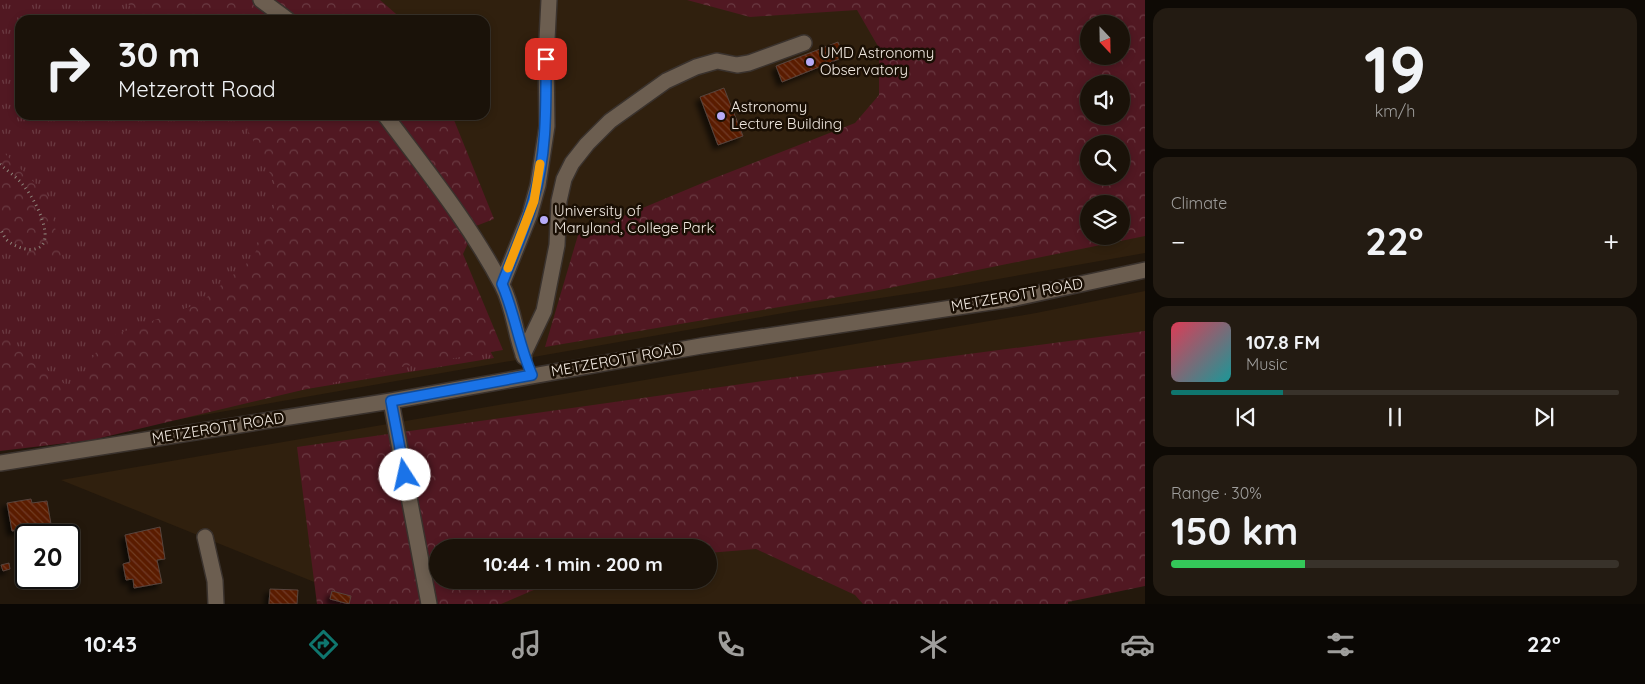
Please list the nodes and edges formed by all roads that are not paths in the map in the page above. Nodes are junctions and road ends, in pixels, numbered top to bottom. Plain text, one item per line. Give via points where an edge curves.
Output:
1 (261, 0) edge
2 (549, 0) edge
3 (281, 15) edge
4 (804, 43) dead end
5 (388, 120) edge
6 (1145, 270) edge
7 (502, 284) junction
8 (523, 355) junction
9 (532, 375) junction
10 (391, 401) junction
11 (0, 463) edge
12 (205, 537) dead end
13 (216, 604) edge
14 (429, 604) edge

1 - 3 street
2 - 7 street via 546,126 538,185
4 - 8 street via 750,63 736,65 717,61 666,81 610,121 588,144 564,179 559,201 557,246 544,311
5 - 7 street via 445,194
6 - 9 street, METZEROTT ROAD via 1011,298
7 - 8 street
8 - 9 street
9 - 10 street, METZEROTT ROAD
10 - 11 street, METZEROTT ROAD
10 - 14 street
12 - 13 street

